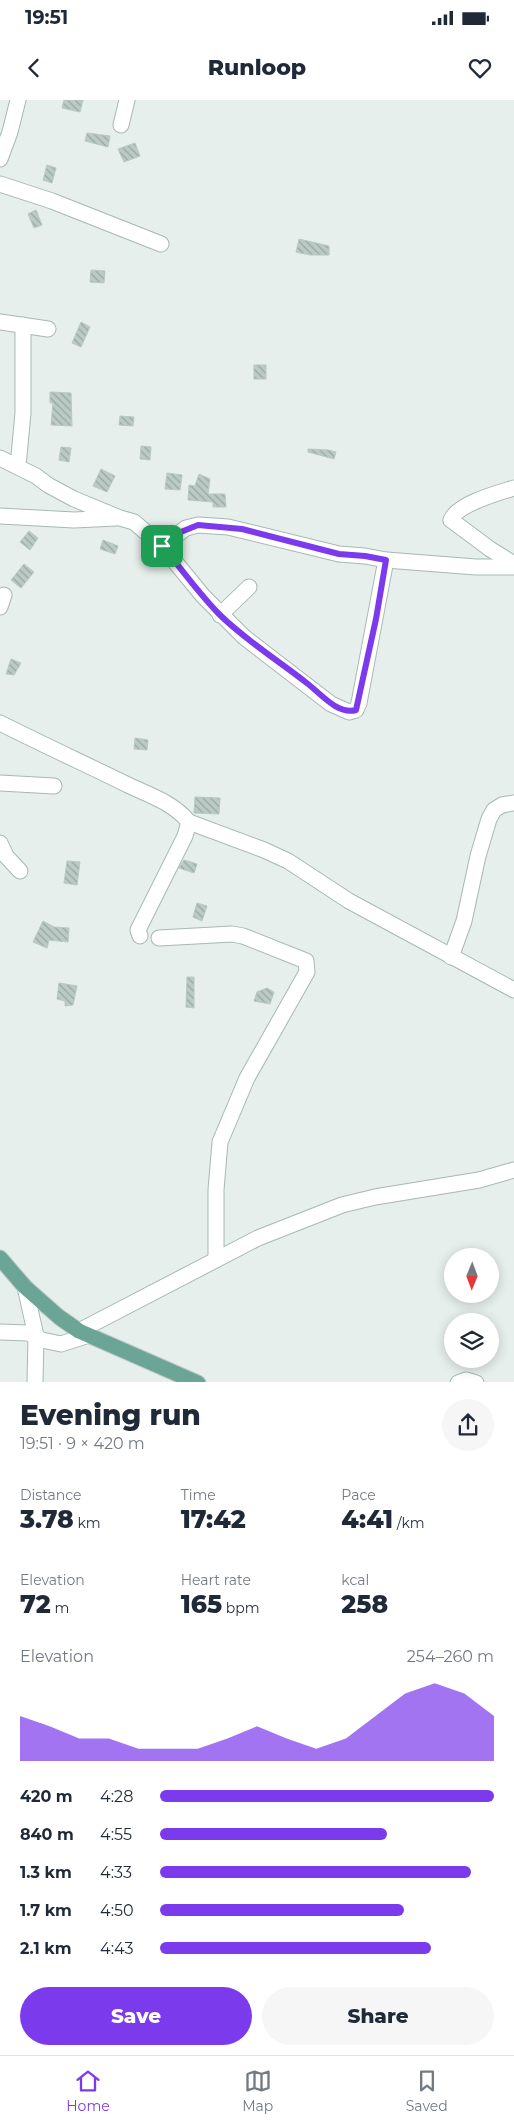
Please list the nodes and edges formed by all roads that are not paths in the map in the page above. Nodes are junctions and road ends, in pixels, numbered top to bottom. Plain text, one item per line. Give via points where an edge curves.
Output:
1 (18, 100) edge
2 (127, 100) edge
3 (121, 125) dead end
4 (0, 159) edge
5 (0, 184) edge
6 (161, 244) dead end
7 (0, 322) edge
8 (23, 325) junction
9 (48, 330) dead end
10 (0, 458) edge
11 (18, 466) junction
12 (514, 488) edge
13 (0, 516) edge
14 (120, 518) junction
15 (162, 546) junction
16 (386, 560) junction
17 (514, 566) edge
18 (249, 587) dead end
19 (220, 615) junction
20 (0, 723) edge
21 (0, 783) edge
22 (54, 786) dead end
23 (514, 803) edge
24 (189, 822) junction
25 (0, 843) edge
26 (20, 871) dead end
27 (140, 936) dead end
28 (159, 938) dead end
29 (451, 958) junction
30 (514, 990) edge
31 (514, 1170) edge
32 (0, 1258) edge
33 (216, 1260) junction
34 (24, 1286) junction
35 (0, 1332) edge
36 (84, 1333) junction
37 (36, 1336) junction
38 (34, 1382) edge
39 (198, 1382) edge
40 (458, 1382) edge
41 (476, 1382) edge

1 - 4 street
2 - 3 street
5 - 6 street
7 - 8 street
8 - 9 street
8 - 11 street via 23,413
10 - 11 street
11 - 14 street via 57,490
12 - 17 street via 465,507 451,520
13 - 14 street via 74,520
14 - 15 street via 134,522
15 - 16 street via 176,534 198,525 228,527 339,554
15 - 19 street
16 - 17 street via 476,567
16 - 19 street via 356,710 349,712 331,704 262,652
18 - 19 street
20 - 24 street via 162,799 175,806
21 - 22 street
23 - 29 street via 494,810 489,819 464,921
24 - 27 street via 138,930
24 - 29 street via 288,861 349,901
25 - 26 street via 6,856
28 - 33 street via 238,935 308,963 247,1078 220,1142
29 - 30 street
31 - 33 street via 479,1180 342,1205 258,1238
32 - 34 main road
33 - 36 street
34 - 36 main road via 59,1317
34 - 37 street
35 - 37 street
36 - 37 street via 61,1344
36 - 39 main road
37 - 38 street
40 - 41 street

